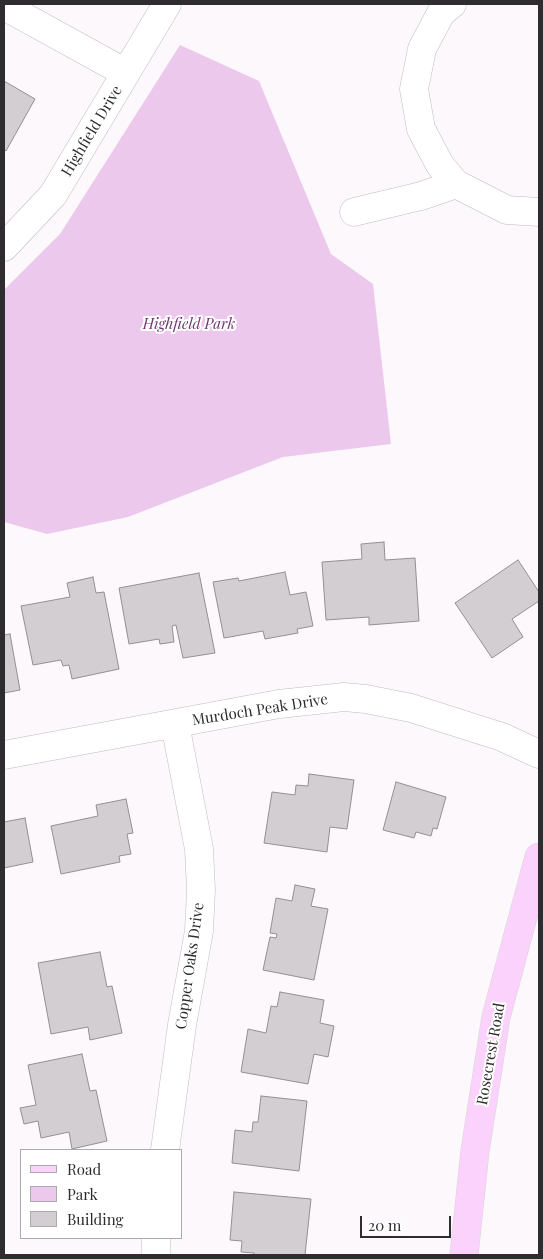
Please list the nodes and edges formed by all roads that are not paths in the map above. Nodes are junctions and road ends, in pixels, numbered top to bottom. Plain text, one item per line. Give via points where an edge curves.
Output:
1 (167, 4) edge
2 (452, 4) edge
3 (4, 6) edge
4 (126, 74) junction
5 (456, 184) junction
6 (354, 212) dead end
7 (539, 212) edge
8 (4, 247) edge
9 (175, 724) junction
10 (539, 754) edge
11 (4, 755) edge
12 (539, 856) edge
13 (165, 1149) edge
14 (156, 1239) edge
15 (156, 1255) edge
16 (464, 1255) edge

1 - 4 street, Highfield Drive
2 - 5 street via 441,13 422,49 414,89 421,129 440,165
3 - 4 street
4 - 8 street, Highfield Drive via 53,194
5 - 6 street
5 - 7 street via 507,210
9 - 10 street, Murdoch Peak Drive via 300,700 366,699 411,708 502,737
9 - 11 street, Murdoch Peak Drive
9 - 13 street, Copper Oaks Drive via 199,849 201,890 199,931
12 - 16 main road, Rosecrest Road via 496,1017 475,1151
14 - 15 street

